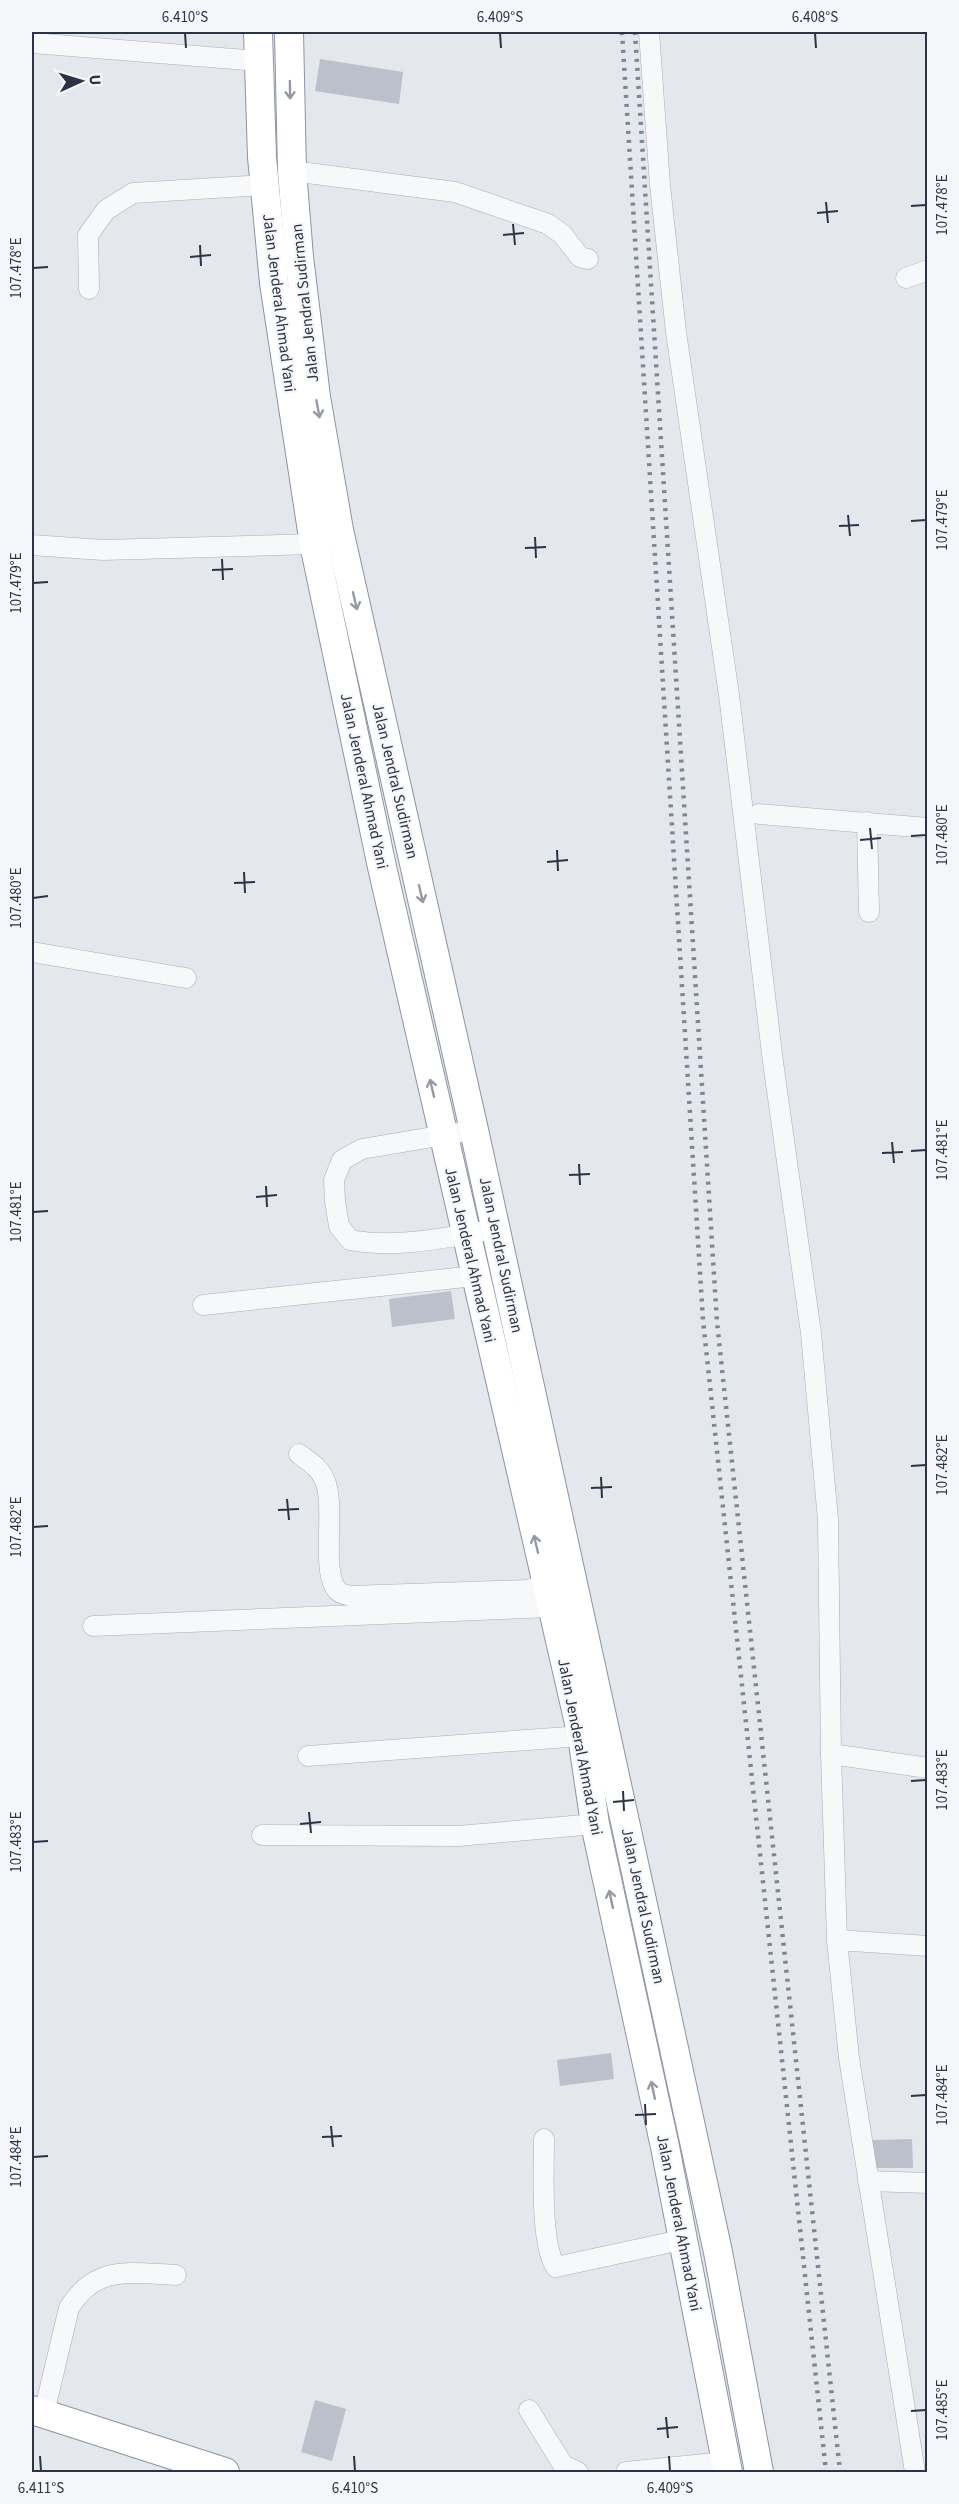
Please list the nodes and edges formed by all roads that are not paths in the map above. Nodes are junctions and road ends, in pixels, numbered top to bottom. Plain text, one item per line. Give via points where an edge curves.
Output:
1 (258, 32) edge
2 (289, 32) edge
3 (649, 32) edge
4 (32, 43) edge
5 (258, 61) junction
6 (292, 171) junction
7 (264, 185) junction
8 (588, 259) dead end
9 (927, 270) edge
10 (906, 278) dead end
11 (90, 289) dead end
12 (314, 544) junction
13 (32, 545) edge
14 (738, 770) junction
15 (759, 814) junction
16 (867, 822) junction
17 (927, 828) edge
18 (751, 880) junction
19 (869, 912) dead end
20 (32, 952) edge
21 (186, 978) dead end
22 (474, 1130) junction
23 (442, 1134) junction
24 (496, 1229) junction
25 (465, 1234) junction
26 (475, 1276) junction
27 (203, 1305) dead end
28 (299, 1454) dead end
29 (548, 1596) junction
30 (93, 1626) dead end
31 (582, 1736) junction
32 (831, 1754) junction
33 (308, 1756) dead end
34 (927, 1768) edge
35 (595, 1824) junction
36 (261, 1835) dead end
37 (837, 1940) junction
38 (927, 1946) edge
39 (544, 2139) dead end
40 (868, 2181) junction
41 (927, 2183) edge
42 (681, 2240) junction
43 (176, 2275) dead end
44 (529, 2410) dead end
45 (38, 2412) edge
46 (726, 2467) edge
47 (225, 2472) edge
48 (578, 2472) edge
49 (626, 2472) edge
50 (759, 2472) edge
51 (915, 2472) edge

1 - 5 highway, Jalan Jenderal Ahmad Yani
2 -> 6 highway, Jalan Jendral Sudirman
3 - 14 street via 676,332
4 - 5 street
5 - 7 highway, Jalan Jenderal Ahmad Yani
6 - 8 street via 455,192 548,224 562,234 580,257
6 -> 22 highway, Jalan Jendral Sudirman via 316,397 339,530
7 - 11 street via 133,193 106,210 88,235
7 - 12 highway, Jalan Jenderal Ahmad Yani via 274,283
9 - 10 street
12 - 13 street via 103,550
23 -> 12 highway, Jalan Jenderal Ahmad Yani
14 - 15 street
14 - 18 street
15 - 16 street
15 - 18 street via 759,843
16 - 17 street
16 - 19 street
18 - 32 street via 811,1333 823,1461 828,1520
20 - 21 street
22 - 23 street
22 - 24 highway, Jalan Jendral Sudirman
23 - 25 highway, Jalan Jenderal Ahmad Yani
23 - 25 street via 362,1149 342,1160 334,1180 339,1226 350,1240 370,1244 409,1243
24 - 25 street
24 - 50 highway, Jalan Jendral Sudirman via 718,2252
25 - 26 highway, Jalan Jenderal Ahmad Yani
26 - 27 street
29 -> 26 highway, Jalan Jenderal Ahmad Yani
28 - 29 street via 319,1469 326,1482 329,1556 332,1580 338,1591 351,1596 527,1590
29 - 30 street
29 - 31 highway, Jalan Jenderal Ahmad Yani
31 - 33 street
31 - 35 highway, Jalan Jenderal Ahmad Yani
32 - 34 street
32 - 37 street
35 - 36 street via 458,1836
42 -> 35 highway, Jalan Jenderal Ahmad Yani via 665,2147
37 - 38 street
37 - 40 street via 849,2058
39 - 42 street via 549,2258 556,2267
40 - 41 street
40 - 51 street
42 - 46 highway, Jalan Jenderal Ahmad Yani
43 - 45 street via 120,2272 93,2281 78,2294 69,2308
44 - 48 street via 563,2465
45 - 47 highway
46 - 49 street

